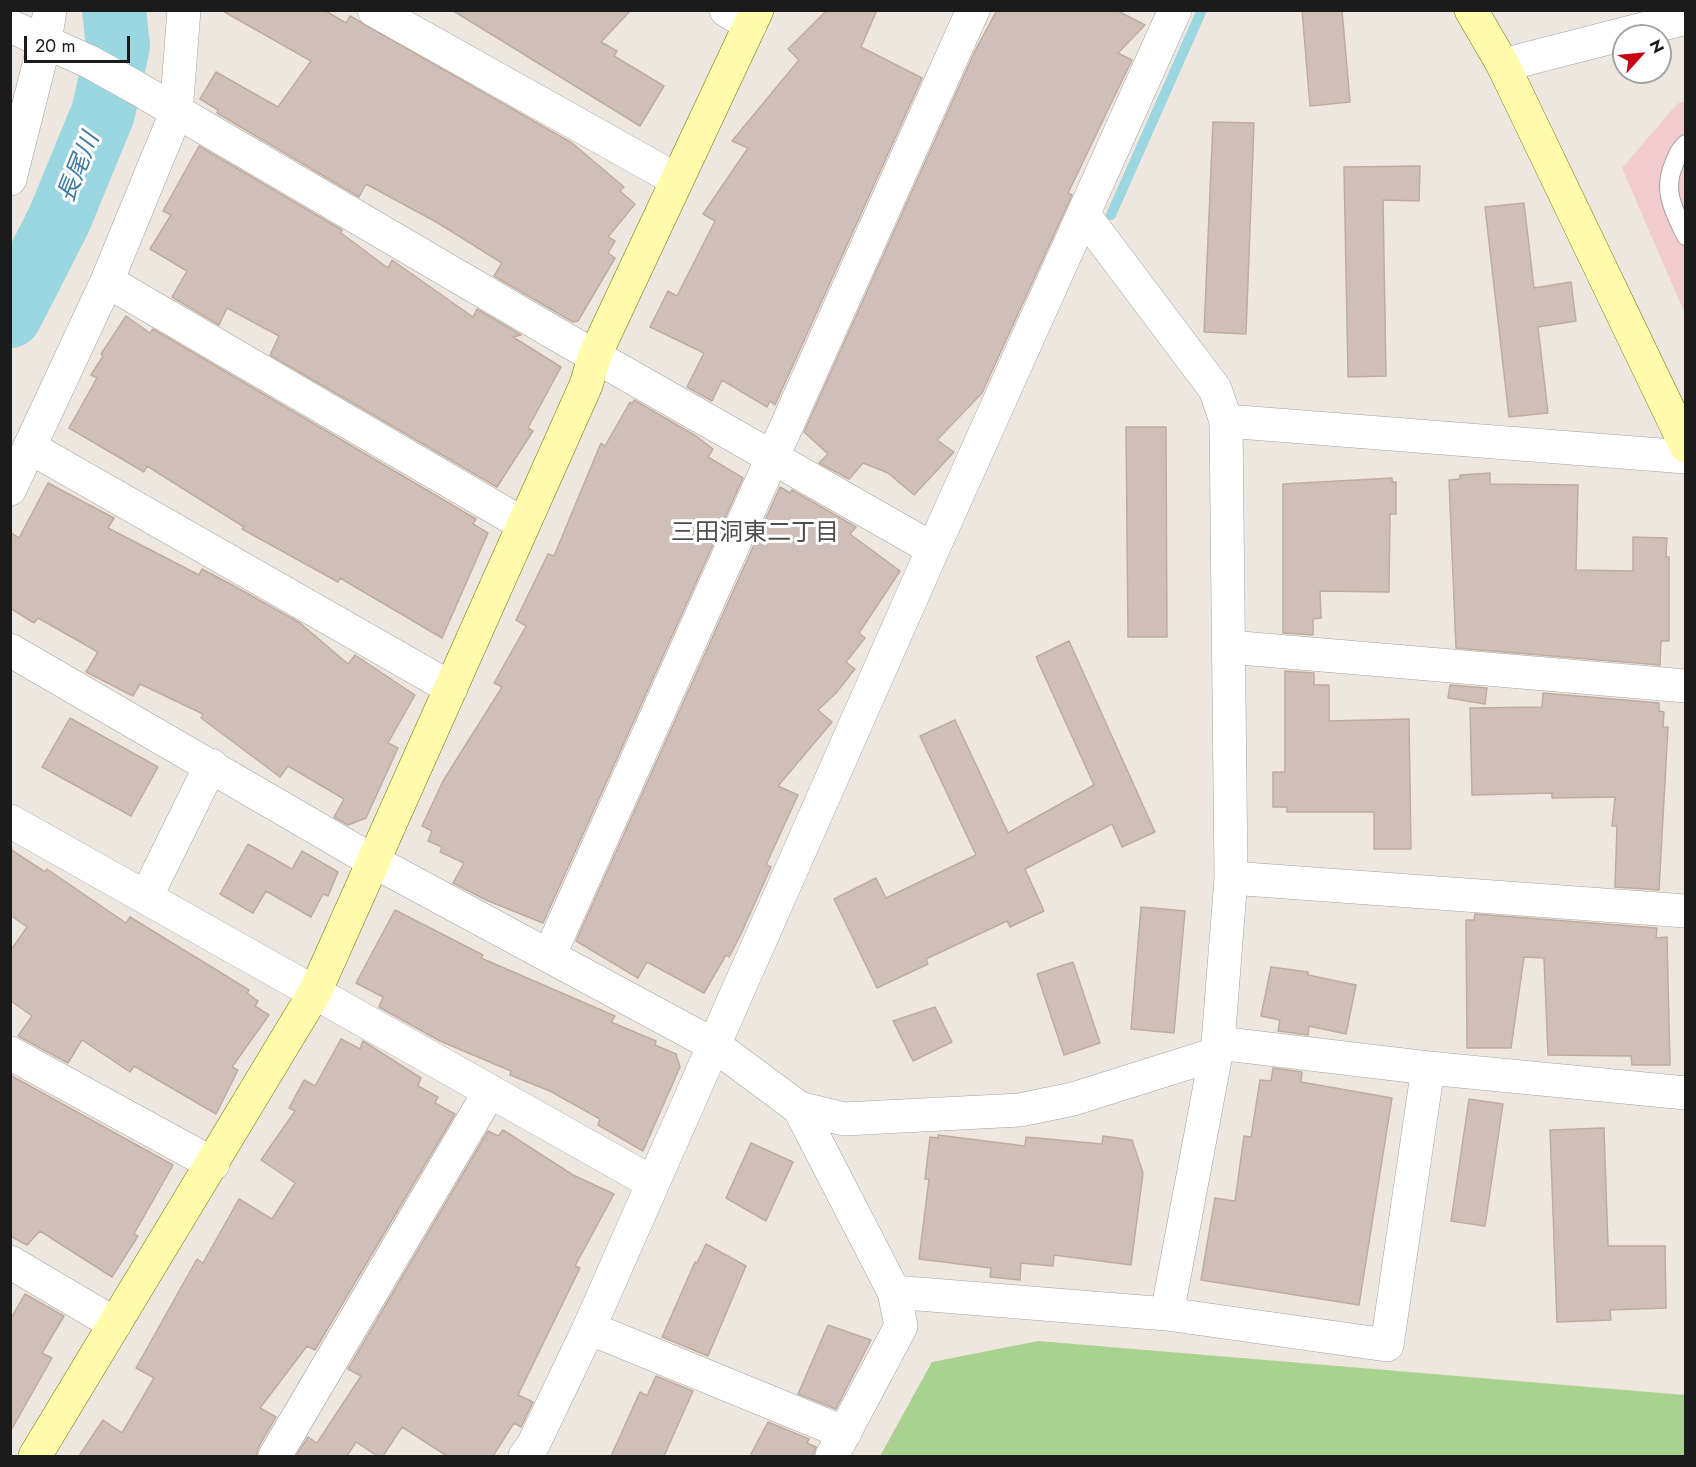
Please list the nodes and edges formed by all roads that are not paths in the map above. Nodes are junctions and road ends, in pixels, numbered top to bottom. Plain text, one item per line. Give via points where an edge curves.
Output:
1 (184, 10) edge
2 (374, 10) edge
3 (973, 10) edge
4 (1175, 10) edge
5 (1470, 10) edge
6 (744, 15) edge
7 (1686, 18) edge
8 (48, 26) edge
9 (10, 27) edge
10 (1503, 65) junction
11 (176, 113) junction
12 (1686, 144) edge
13 (10, 179) edge
14 (677, 180) junction
15 (1084, 215) junction
16 (1686, 236) edge
17 (107, 280) junction
18 (595, 355) junction
19 (1226, 421) junction
20 (1686, 446) edge
21 (30, 448) junction
22 (1686, 457) edge
23 (772, 458) junction
24 (10, 489) edge
25 (523, 524) junction
26 (933, 549) junction
27 (1229, 647) junction
28 (10, 650) edge
29 (1686, 686) edge
30 (451, 688) junction
31 (211, 765) junction
32 (10, 821) edge
33 (373, 861) junction
34 (1232, 878) junction
35 (146, 897) junction
36 (1686, 911) edge
37 (549, 956) junction
38 (315, 992) junction
39 (714, 1045) junction
40 (1217, 1048) junction
41 (10, 1053) edge
42 (1428, 1068) junction
43 (490, 1091) junction
44 (1686, 1093) edge
45 (799, 1108) junction
46 (213, 1164) junction
47 (653, 1183) junction
48 (10, 1262) edge
49 (894, 1292) junction
50 (1167, 1314) junction
51 (115, 1324) junction
52 (590, 1328) junction
53 (838, 1445) edge
54 (35, 1456) edge
55 (275, 1456) edge
56 (525, 1456) edge

1 - 11 street
2 - 14 street
3 - 23 street
4 - 15 street
5 - 10 street
6 - 14 street
7 - 10 street
8 - 9 street
8 - 11 street via 90,62
8 - 13 street
10 - 20 street
11 - 17 street
11 - 18 street
12 - 16 lane via 1680,148 1668,177 1669,201
14 - 18 street
15 - 19 street via 1215,389
15 - 26 street
17 - 21 street
17 - 25 street
18 - 23 street
18 - 25 street via 586,385
19 - 22 street
19 - 27 street
21 - 24 street
21 - 30 street
23 - 26 street
23 - 37 street
25 - 30 street
26 - 39 street
27 - 29 street
27 - 34 street
28 - 31 street
30 - 33 street
31 - 33 street
31 - 35 street
32 - 35 street
33 - 37 street
33 - 38 street
34 - 36 street
34 - 40 street
35 - 38 street
37 - 39 street
38 - 43 street
38 - 46 street
39 - 45 street
39 - 47 street
40 - 42 street
40 - 45 street via 1073,1099 1020,1110 844,1119
40 - 50 street
41 - 46 street
42 - 44 street
42 - 50 street via 1387,1345
43 - 47 street
43 - 55 street
45 - 49 street
46 - 51 street
47 - 52 street
48 - 51 street
49 - 50 street
49 - 53 street via 901,1326
51 - 54 street
52 - 53 street
52 - 56 street

